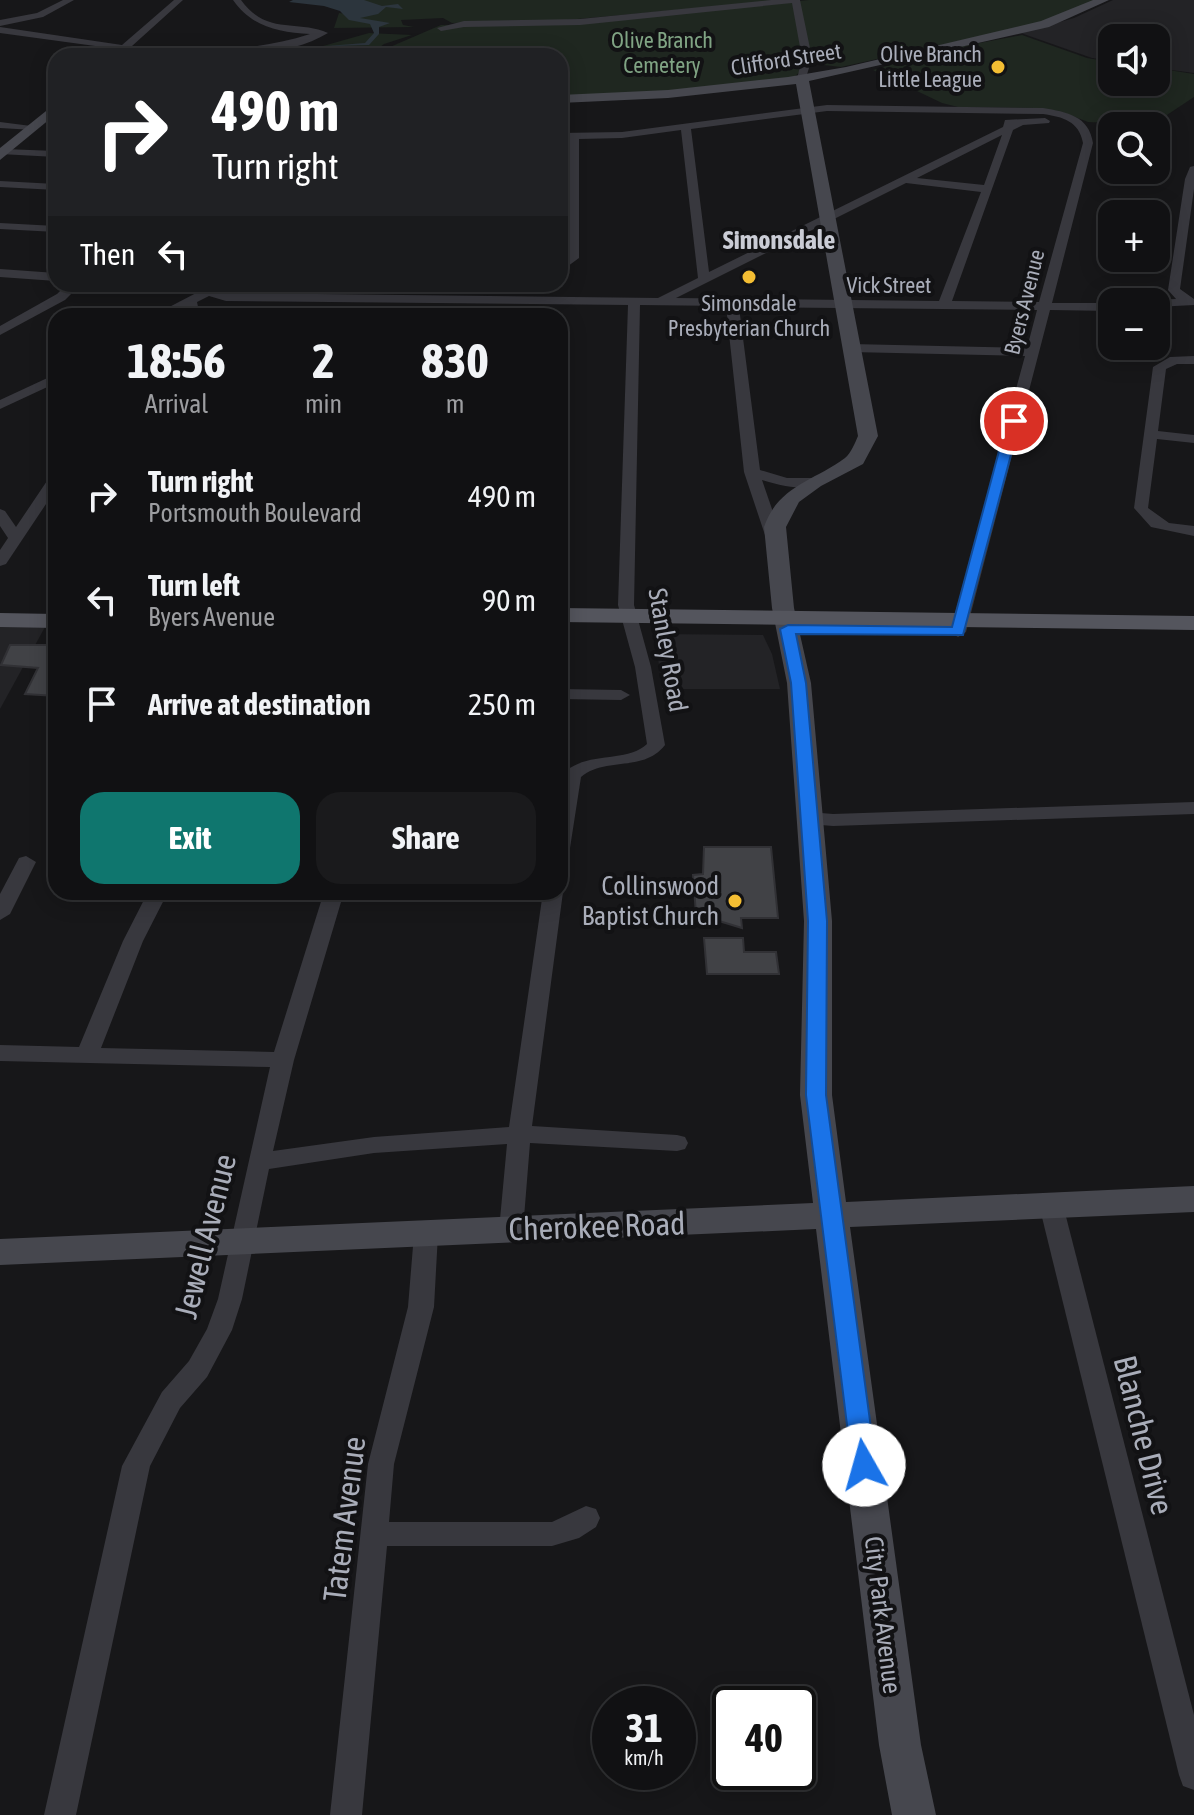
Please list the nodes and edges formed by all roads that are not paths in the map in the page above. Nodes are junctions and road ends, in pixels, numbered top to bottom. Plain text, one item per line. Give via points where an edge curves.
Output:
1 (70, 0) edge
2 (179, 0) edge
3 (237, 0) edge
4 (796, 0) edge
5 (1103, 0) edge
6 (0, 23) edge
7 (441, 28) dead end
8 (0, 30) edge
9 (106, 48) edge
10 (124, 48) edge
11 (264, 48) edge
12 (804, 71) junction
13 (568, 99) edge
14 (807, 109) junction
15 (976, 109) junction
16 (48, 114) edge
17 (1081, 124) junction
18 (0, 125) edge
19 (686, 126) junction
20 (34, 127) junction
21 (1010, 128) junction
22 (568, 136) edge
23 (574, 136) junction
24 (2, 154) edge
25 (48, 154) edge
26 (1194, 169) edge
27 (905, 180) junction
28 (0, 184) edge
29 (48, 187) edge
30 (987, 189) junction
31 (827, 220) junction
32 (0, 226) edge
33 (48, 229) edge
34 (568, 262) edge
35 (0, 273) edge
36 (48, 276) edge
37 (704, 280) junction
38 (66, 292) edge
39 (208, 292) joint
40 (536, 292) edge
41 (191, 300) junction
42 (395, 300) junction
43 (506, 301) junction
44 (534, 301) junction
45 (596, 301) junction
46 (634, 302) junction
47 (659, 302) junction
48 (1190, 302) edge
49 (732, 303) junction
50 (1170, 303) edge
51 (842, 305) junction
52 (944, 305) junction
53 (1044, 306) junction
54 (1098, 307) edge
55 (174, 308) edge
56 (192, 308) edge
57 (392, 308) edge
58 (504, 308) edge
59 (568, 309) edge
60 (0, 321) edge
61 (14, 323) junction
62 (0, 331) edge
63 (851, 348) junction
64 (1033, 352) junction
65 (1194, 360) edge
66 (48, 382) edge
67 (0, 405) edge
68 (1150, 434) junction
69 (1194, 439) edge
70 (751, 472) junction
71 (814, 482) junction
72 (48, 490) edge
73 (0, 514) edge
74 (1194, 531) edge
75 (15, 538) junction
76 (776, 544) junction
77 (0, 561) edge
78 (0, 608) edge
79 (48, 609) edge
80 (568, 616) edge
81 (0, 620) edge
82 (48, 621) edge
83 (632, 622) junction
84 (1194, 623) edge
85 (786, 624) junction
86 (568, 626) edge
87 (960, 626) junction
88 (1194, 635) edge
89 (568, 694) edge
90 (621, 695) dead end
91 (568, 799) edge
92 (1194, 808) edge
93 (809, 818) junction
94 (26, 862) dead end
95 (154, 900) edge
96 (332, 900) edge
97 (552, 900) edge
98 (0, 914) edge
99 (0, 1053) edge
100 (87, 1055) junction
101 (283, 1060) junction
102 (520, 1134) junction
103 (677, 1143) dead end
104 (258, 1162) junction
105 (1194, 1199) edge
106 (1051, 1205) junction
107 (832, 1216) junction
108 (511, 1230) junction
109 (426, 1234) junction
110 (240, 1243) junction
111 (0, 1252) edge
112 (586, 1518) dead end
113 (374, 1534) junction
114 (1194, 1775) edge
115 (911, 1809) edge
116 (60, 1815) edge
117 (346, 1815) edge

1 - 6 street via 40,15
2 - 10 street
3 - 11 street via 247,15 265,25 323,33
4 - 7 street via 580,22
4 - 12 street
5 - 12 street, Clifford Street via 1045,24 846,71
8 - 9 street via 75,38
12 - 13 street, Clifford Street via 668,94
12 - 14 street, City Park Avenue
14 - 15 street
14 - 19 street
14 - 31 street, City Park Avenue
15 - 17 street via 1043,111
15 - 21 street via 1002,116
16 - 20 street
17 - 21 street via 1035,121
17 - 53 street, Byers Avenue via 1088,143
18 - 20 street
19 - 23 street
19 - 37 street
20 - 24 street
21 - 27 street
21 - 30 street
22 - 23 street
23 - 34 street via 574,247
24 - 25 street
26 - 48 street via 1174,290
27 - 30 street
27 - 31 street
28 - 29 street
30 - 52 street
31 - 37 street
31 - 51 street, City Park Avenue
32 - 33 street
35 - 36 street
37 - 47 street
38 - 61 street
39 - 41 street
39 - 42 street, Vick Street via 226,297
40 - 44 street
41 - 55 street
41 - 56 street
42 - 43 street, Vick Street
42 - 57 street
43 - 44 street, Vick Street
43 - 58 street
44 - 45 street, Vick Street
45 - 46 street, Vick Street
45 - 59 street
46 - 47 street, Vick Street
46 - 83 street, Stanley Road via 626,605
47 - 49 street, Vick Street
48 - 50 street
49 - 51 street, Vick Street
49 - 70 street
51 - 52 street, Vick Street
51 - 63 street, City Park Avenue
52 - 53 street, Vick Street
53 - 54 street, Vick Street
53 - 64 street, Byers Avenue
60 - 61 street
61 - 62 street
63 - 64 street
63 - 71 street, City Park Avenue via 866,445 847,467
64 - 87 street, Byers Avenue
65 - 68 street via 1168,361 1160,368
66 - 67 street
68 - 69 street
68 - 74 street via 1141,511 1174,530
70 - 71 street via 786,482
70 - 76 street
71 - 76 street, City Park Avenue via 779,515
72 - 75 street
73 - 75 street
75 - 77 street
76 - 85 street, City Park Avenue
78 - 79 main road
80 - 83 main road
81 - 82 main road
83 - 85 main road
83 - 86 main road
83 - 91 street, Stanley Road via 656,745 639,757 595,761 577,769
84 - 87 main road
85 - 87 main road
85 - 93 street, City Park Avenue via 799,683
87 - 88 main road
89 - 90 street
92 - 93 street
93 - 107 street, City Park Avenue via 819,952 816,1095
94 - 98 street
95 - 100 street
96 - 101 street, Jewell Avenue
97 - 102 street
99 - 100 street
100 - 101 street
101 - 104 street, Jewell Avenue
102 - 103 street
102 - 104 street via 374,1145
102 - 108 street
104 - 110 street, Jewell Avenue
105 - 106 street, Cherokee Road
106 - 107 street, Cherokee Road
106 - 114 street, Blanche Drive
107 - 108 street, Cherokee Road
107 - 115 street, City Park Avenue
108 - 109 street, Cherokee Road
109 - 110 street, Cherokee Road
109 - 113 street, Tatem Avenue via 421,1307 388,1427
110 - 111 street, Cherokee Road
110 - 116 street, Jewell Avenue via 219,1330 198,1369 171,1400 136,1466
112 - 113 street via 552,1534
113 - 117 street, Tatem Avenue

